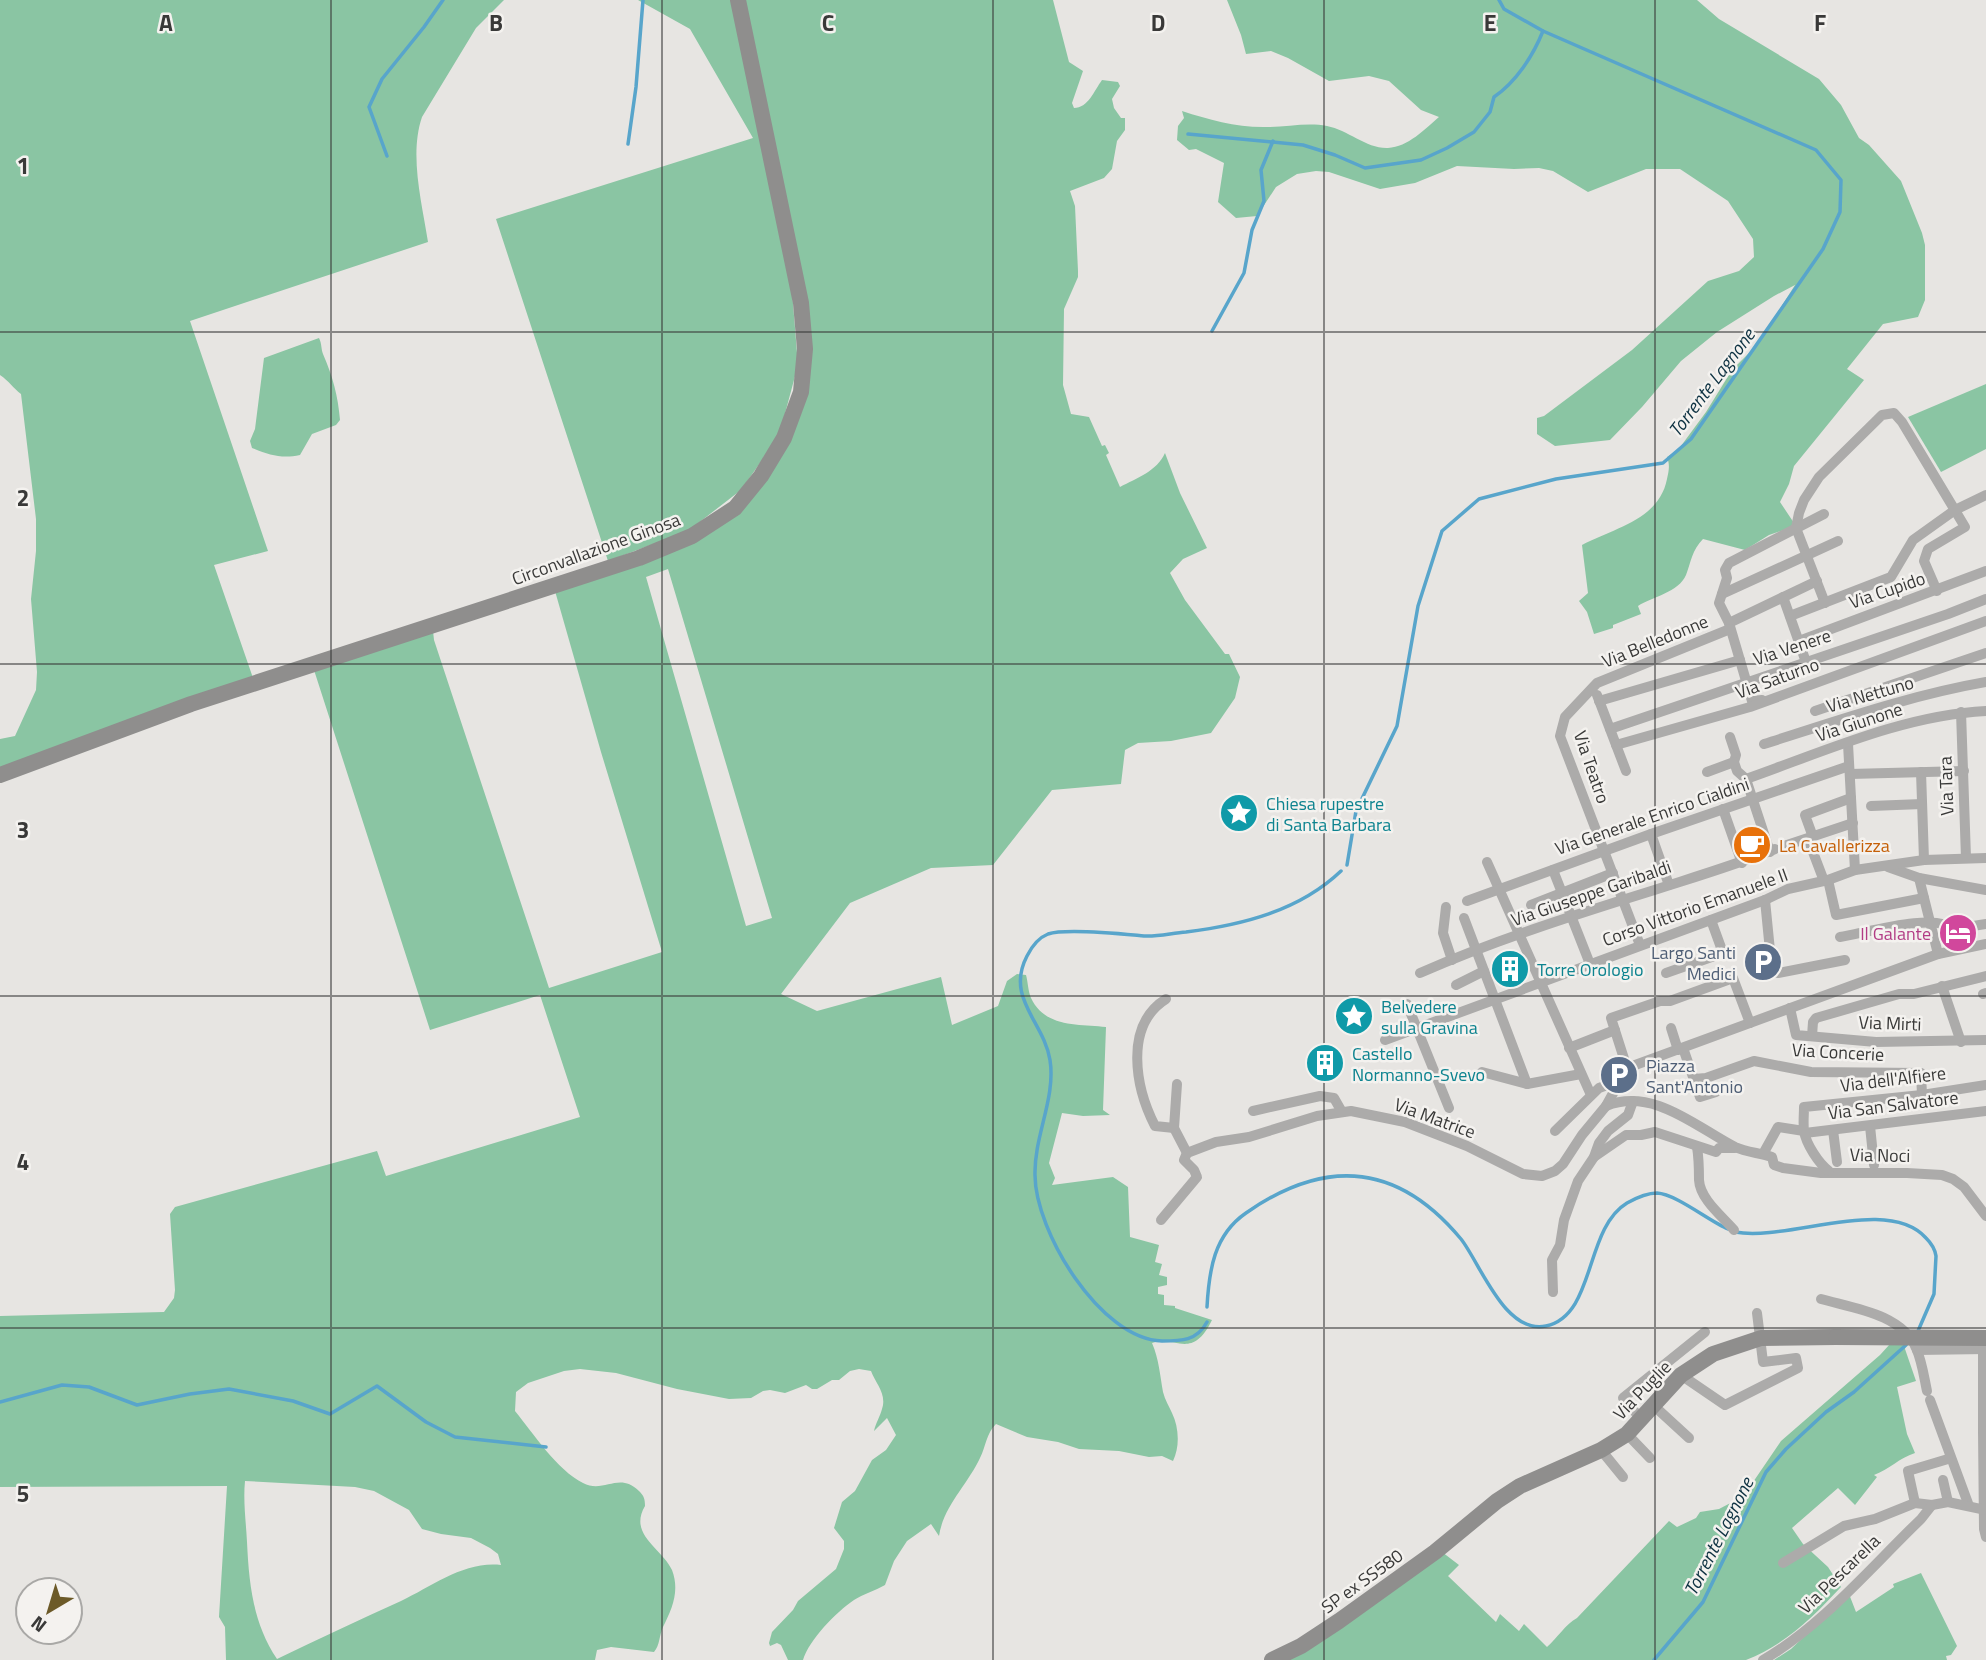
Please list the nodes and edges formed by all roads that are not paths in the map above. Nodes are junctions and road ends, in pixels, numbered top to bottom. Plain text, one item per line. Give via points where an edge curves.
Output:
1 (738, 0) edge
2 (1986, 495) edge
3 (1955, 510) junction
4 (1825, 514) dead end
5 (1796, 527) junction
6 (1838, 541) dead end
7 (1807, 554) junction
8 (1986, 571) edge
9 (1817, 581) junction
10 (1937, 591) junction
11 (1722, 594) junction
12 (1783, 597) junction
13 (1986, 599) edge
14 (1825, 603) junction
15 (1790, 616) junction
16 (1986, 621) edge
17 (1729, 626) junction
18 (1832, 627) junction
19 (1799, 641) junction
20 (1842, 649) junction
21 (1986, 653) edge
22 (1740, 660) junction
23 (1806, 662) junction
24 (1747, 681) junction
25 (1986, 682) edge
26 (1593, 686) junction
27 (1599, 701) junction
28 (1768, 701) junction
29 (1815, 711) dead end
30 (1986, 711) edge
31 (1961, 712) junction
32 (1863, 713) junction
33 (1610, 729) junction
34 (1730, 737) dead end
35 (1866, 737) junction
36 (1764, 744) dead end
37 (1848, 744) junction
38 (1616, 745) junction
39 (1734, 762) junction
40 (1849, 770) junction
41 (1626, 771) dead end
42 (1964, 771) junction
43 (1707, 772) dead end
44 (1921, 772) junction
45 (0, 775) edge
46 (1746, 779) junction
47 (1851, 798) junction
48 (1752, 799) junction
49 (1922, 804) junction
50 (1871, 806) dead end
51 (1723, 809) junction
52 (1853, 823) junction
53 (1651, 834) junction
54 (1810, 838) junction
55 (1776, 849) junction
56 (1604, 851) junction
57 (1966, 858) junction
58 (1986, 858) edge
59 (1924, 860) junction
60 (1487, 862) dead end
61 (1742, 863) junction
62 (1885, 866) junction
63 (1553, 870) junction
64 (1856, 870) junction
65 (1613, 873) junction
66 (1919, 878) junction
67 (1826, 880) junction
68 (1669, 886) junction
69 (1499, 889) junction
70 (1986, 890) edge
71 (1562, 893) junction
72 (1924, 898) junction
73 (1623, 900) junction
74 (1765, 900) junction
75 (1466, 901) dead end
76 (1531, 905) dead end
77 (1446, 907) dead end
78 (1464, 918) dead end
79 (1572, 918) junction
80 (1711, 920) junction
81 (1930, 921) junction
82 (1986, 924) edge
83 (1519, 936) junction
84 (1840, 937) dead end
85 (1986, 944) edge
86 (1640, 945) junction
87 (1477, 951) junction
88 (1938, 954) junction
89 (1452, 960) junction
90 (1845, 960) dead end
91 (1590, 964) junction
92 (1485, 971) junction
93 (1666, 973) dead end
94 (1420, 974) dead end
95 (1986, 975) edge
96 (1541, 983) junction
97 (1456, 985) dead end
98 (1942, 986) junction
99 (1166, 999) dead end
100 (1495, 1000) junction
101 (1406, 1004) dead end
102 (1790, 1008) junction
103 (1750, 1023) junction
104 (1671, 1028) dead end
105 (1416, 1029) junction
106 (1615, 1030) junction
107 (1812, 1036) junction
108 (1385, 1040) dead end
109 (1986, 1040) edge
110 (1961, 1042) junction
111 (1569, 1048) junction
112 (1680, 1049) junction
113 (1482, 1072) dead end
114 (1581, 1074) junction
115 (1623, 1075) junction
116 (1694, 1079) junction
117 (1177, 1084) dead end
118 (1527, 1084) junction
119 (1986, 1085) edge
120 (1716, 1092) dead end
121 (1591, 1095) junction
122 (1922, 1095) junction
123 (1633, 1101) junction
124 (1606, 1106) junction
125 (1449, 1108) dead end
126 (1253, 1111) dead end
127 (1986, 1111) edge
128 (1342, 1112) junction
129 (1870, 1126) junction
130 (1174, 1128) junction
131 (1833, 1130) junction
132 (1555, 1131) dead end
133 (1805, 1132) junction
134 (1697, 1147) junction
135 (1738, 1148) junction
136 (1187, 1153) junction
137 (1763, 1154) junction
138 (1594, 1157) junction
139 (1874, 1165) dead end
140 (1833, 1167) junction
141 (1986, 1216) edge
142 (1161, 1220) dead end
143 (1734, 1230) dead end
144 (1553, 1292) dead end
145 (1821, 1299) dead end
146 (1757, 1313) dead end
147 (1705, 1332) dead end
148 (1761, 1338) junction
149 (1985, 1345) edge
150 (1915, 1346) junction
151 (1681, 1375) junction
152 (1653, 1405) junction
153 (1641, 1419) junction
154 (1984, 1432) edge
155 (1627, 1434) junction
156 (1689, 1438) dead end
157 (1601, 1450) junction
158 (1650, 1458) dead end
159 (1948, 1460) dead end
160 (1623, 1477) dead end
161 (1943, 1480) dead end
162 (1948, 1502) junction
163 (1915, 1503) junction
164 (1932, 1505) junction
165 (1969, 1506) junction
166 (1985, 1509) edge
167 (1468, 1525) joint
168 (1986, 1537) edge
169 (1783, 1563) dead end
170 (1272, 1660) edge
171 (1763, 1660) edge

1 - 45 main road, Circonvallazione Ginosa via 801,303 805,349 801,392 784,438 735,508 692,536 639,558 191,705
2 - 3 street
3 - 5 street via 1894,413 1882,415 1819,477 1804,500
3 - 10 street via 1965,527 1928,549 1924,561
3 - 14 street via 1913,540 1891,577
4 - 5 street
5 - 7 street
5 - 11 street via 1729,563
6 - 7 street
7 - 9 street
7 - 11 street
8 - 10 street, Via Cupido
9 - 12 street, Via Belledonne
9 - 14 street
10 - 18 street, Via Cupido
11 - 17 street via 1719,603
12 - 15 street
12 - 17 street, Via Belledonne
13 - 20 street, Via Venere
14 - 15 street
15 - 19 street
16 - 28 street, Via Saturno
17 - 22 street
17 - 26 street, Via Belledonne
18 - 19 street, Via Cupido
18 - 20 street
19 - 23 street
20 - 23 street, Via Venere
21 - 29 street
22 - 24 street
22 - 27 street
23 - 24 street, Via Venere
24 - 28 street via 1752,701
24 - 33 street, Via Venere
25 - 32 street, Via Nettuno
26 - 27 street
26 - 56 street, Via Teatro via 1565,717 1560,736
27 - 33 street
28 - 38 street, Via Saturno
30 - 31 street, Via Giunone
31 - 35 street, Via Giunone
31 - 42 street, Via Tara
32 - 35 street
32 - 36 street, Via Nettuno
33 - 38 street
34 - 39 street
35 - 37 street, Via Giunone
37 - 40 street
37 - 46 street, Via Giunone
38 - 41 street
39 - 43 street
39 - 46 street
40 - 44 street, Via Generale Enrico Cialdini
40 - 47 street
40 - 48 street, Via Generale Enrico Cialdini
42 - 44 street, Via Generale Enrico Cialdini
42 - 57 street, Via Tara
44 - 49 street
46 - 48 street
47 - 52 street
47 - 54 street via 1805,816
48 - 51 street, Via Generale Enrico Cialdini
48 - 55 street
49 - 50 street
49 - 59 street
51 - 53 street, Via Generale Enrico Cialdini
51 - 61 street
52 - 54 street, Via Giuseppe Garibaldi
52 - 64 street
53 - 56 street, Via Generale Enrico Cialdini
53 - 68 street
54 - 55 street, Via Giuseppe Garibaldi
54 - 67 street
55 - 61 street, Via Giuseppe Garibaldi
56 - 63 street, Via Generale Enrico Cialdini
56 - 65 street, Via Teatro
57 - 58 street, Corso Vittorio Emanuele II
57 - 59 street, Corso Vittorio Emanuele II
59 - 62 street, Corso Vittorio Emanuele II
60 - 69 street
61 - 68 street, Via Giuseppe Garibaldi
62 - 64 street, Corso Vittorio Emanuele II
62 - 66 street
63 - 69 street, Via Generale Enrico Cialdini
63 - 71 street
64 - 67 street, Corso Vittorio Emanuele II
65 - 71 street
65 - 73 street, Via Teatro
66 - 70 street
66 - 72 street
67 - 72 street via 1836,915
67 - 74 street, Corso Vittorio Emanuele II
68 - 73 street, Via Giuseppe Garibaldi
69 - 75 street, Via Generale Enrico Cialdini
69 - 83 street
71 - 76 street
71 - 79 street
72 - 81 street
73 - 79 street, Via Giuseppe Garibaldi
73 - 86 street, Via Teatro
74 - 80 street, Corso Vittorio Emanuele II
74 - 90 street via 1772,971
77 - 89 street via 1443,933
78 - 87 street
79 - 83 street, Via Giuseppe Garibaldi
79 - 91 street
80 - 86 street, Corso Vittorio Emanuele II
80 - 93 street via 1723,953
81 - 82 street via 1954,929
81 - 84 street
81 - 88 street
83 - 87 street, Via Giuseppe Garibaldi
83 - 96 street
85 - 88 street
86 - 91 street, Corso Vittorio Emanuele II
87 - 89 street, Via Giuseppe Garibaldi
87 - 92 street
88 - 102 street
89 - 94 street, Via Giuseppe Garibaldi
91 - 96 street, Corso Vittorio Emanuele II
92 - 97 street
92 - 100 street
95 - 98 street
96 - 100 street, Corso Vittorio Emanuele II
96 - 111 street
98 - 107 street via 1816,1018
98 - 110 street
99 - 130 street via 1148,1016 1137,1043 1139,1083 1155,1126
100 - 105 street, Corso Vittorio Emanuele II
100 - 118 street
101 - 105 street
102 - 103 street
102 - 107 street, Via Mirti via 1796,1035
103 - 106 street via 1733,978 1611,1018
103 - 112 street
104 - 112 street
105 - 108 street, Corso Vittorio Emanuele II
105 - 125 street
106 - 111 street
106 - 115 street
107 - 110 street, Via Mirti
109 - 110 street, Via Mirti
111 - 114 street
112 - 115 street
112 - 116 street
113 - 118 street
114 - 118 street
114 - 121 street
115 - 121 street
115 - 124 street, Via Matrice
116 - 120 street via 1700,1097
116 - 122 street, Via Concerie via 1754,1061 1811,1072 1921,1073
117 - 130 street
119 - 122 street, Via dell'Alfiere
121 - 132 street
122 - 133 street, Via dell'Alfiere via 1804,1107
123 - 124 street
123 - 135 street via 1675,1112
123 - 138 street via 1628,1115 1599,1143
124 - 128 street, Via Matrice via 1563,1164 1542,1176 1523,1174 1405,1122
126 - 128 street via 1320,1096 1334,1098
127 - 129 street, Via San Salvatore
128 - 136 street, Via Matrice
129 - 131 street, Via San Salvatore
129 - 139 street
130 - 136 street
131 - 133 street, Via San Salvatore
131 - 140 street
133 - 137 street, Via San Salvatore via 1778,1127
133 - 140 street via 1824,1168
134 - 135 street via 1716,1152
134 - 138 street via 1655,1132 1626,1135
134 - 143 street via 1704,1195
135 - 137 street, Via Noci
136 - 142 street via 1184,1160 1197,1177
137 - 140 street, Via Noci via 1783,1168 1821,1173
138 - 144 street via 1578,1181 1564,1220 1552,1260
140 - 141 street, Via Noci via 1942,1175 1964,1187
145 - 150 street via 1900,1325
146 - 148 street
147 - 153 street via 1623,1398
148 - 149 main road, Via Puglie, bridge
148 - 151 main road, Via Puglie via 1713,1354
148 - 151 street via 1763,1362 1796,1358 1798,1368 1725,1405
149 - 150 street
149 - 154 street
150 - 165 street via 1928,1396
151 - 152 main road, Via Puglie
152 - 153 main road, Via Puglie
152 - 156 street
153 - 155 main road, Via Puglie
154 - 166 street
155 - 157 main road, Via Puglie
155 - 158 street
157 - 160 street
157 - 167 main road, Via Puglie via 1520,1486
159 - 163 street via 1908,1471
161 - 162 street
162 - 164 street
162 - 165 street
163 - 164 street
163 - 169 street via 1844,1526
164 - 171 street, Via Pescarella via 1829,1610
165 - 166 street
166 - 168 street
167 - 170 main road, SP ex SS580 via 1339,1621

